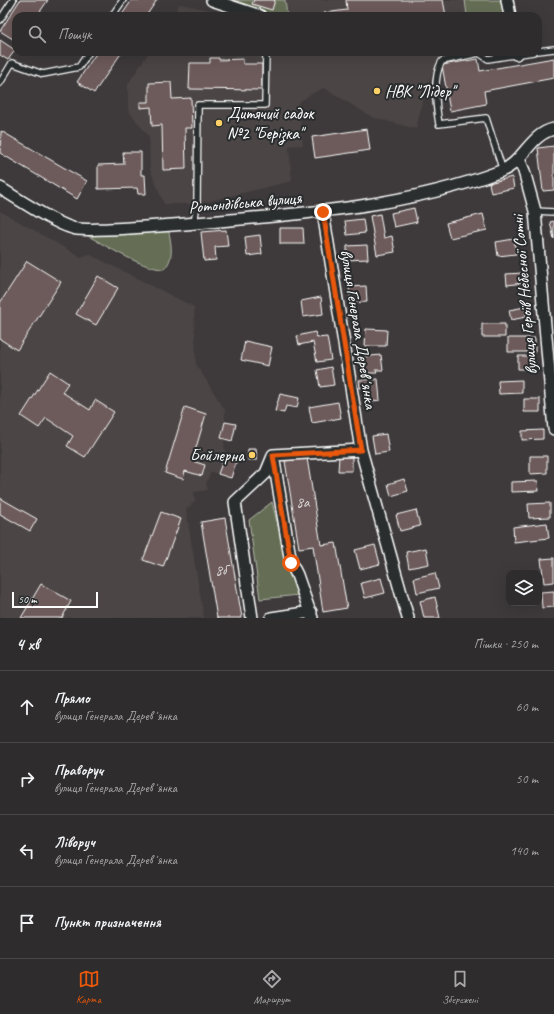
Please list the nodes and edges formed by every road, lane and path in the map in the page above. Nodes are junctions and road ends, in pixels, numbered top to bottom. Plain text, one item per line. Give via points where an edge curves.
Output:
1 (13, 0) edge
2 (123, 0) edge
3 (212, 0) edge
4 (507, 0) edge
5 (115, 12) edge
6 (248, 12) edge
7 (509, 12) edge
8 (0, 20) edge
9 (554, 49) edge
10 (542, 50) edge
11 (86, 56) edge
12 (266, 56) edge
13 (465, 56) edge
14 (484, 56) edge
15 (502, 56) edge
16 (0, 83) edge
17 (554, 129) edge
18 (519, 159) junction
19 (503, 171) junction
20 (0, 188) edge
21 (535, 211) junction
22 (323, 212) junction
23 (554, 212) edge
24 (194, 224) junction
25 (551, 370) edge
26 (554, 429) edge
27 (361, 450) junction
28 (273, 455) junction
29 (312, 615) edge
30 (252, 618) edge
31 (271, 618) edge
32 (408, 618) edge

1 - 8 lane
2 - 5 lane
3 - 6 street
4 - 7 street
9 - 10 lane
11 - 16 lane via 79,67 43,74 12,63
12 - 24 lane via 265,105 198,105 197,204
13 - 19 lane via 442,61 438,67 435,102 439,124 486,118
14 - 15 lane via 488,59
17 - 18 street, Ротондівська вулиця via 548,130 531,142
18 - 19 street, Ротондівська вулиця
18 - 21 street, вулиця Героїв Небесної Сотні
19 - 22 street, Ротондівська вулиця via 425,194
20 - 24 street, Ротондівська вулиця via 50,218 76,229
21 - 23 lane
21 - 25 street, вулиця Героїв Небесної Сотні
22 - 24 street, Ротондівська вулиця
22 - 27 street, вулиця Генерала Деревʼянка
25 - 26 street, вулиця Героїв Небесної Сотні
27 - 28 street
27 - 32 street, вулиця Генерала Деревʼянка
28 - 29 street via 291,563
28 - 30 street via 266,473 235,502
29 - 31 street

